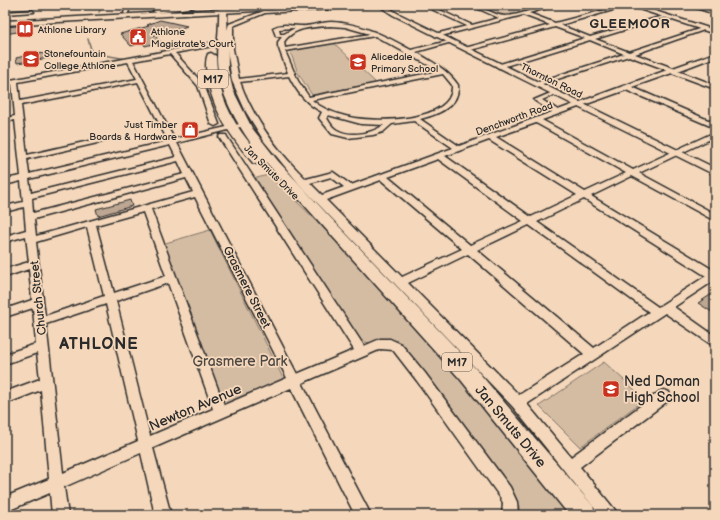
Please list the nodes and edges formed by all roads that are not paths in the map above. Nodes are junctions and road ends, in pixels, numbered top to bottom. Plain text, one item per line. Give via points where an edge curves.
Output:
1 (12, 5) edge
2 (25, 5) edge
3 (129, 5) edge
4 (180, 5) edge
5 (194, 5) edge
6 (272, 5) edge
7 (326, 5) edge
8 (381, 5) edge
9 (386, 5) edge
10 (424, 5) edge
11 (472, 5) edge
12 (534, 5) edge
13 (556, 5) edge
14 (630, 5) edge
15 (689, 5) edge
16 (5, 6) edge
17 (172, 8) dead end
18 (223, 8) edge
19 (543, 8) junction
20 (310, 9) junction
21 (32, 11) junction
22 (158, 11) junction
23 (214, 11) edge
24 (5, 13) edge
25 (126, 13) junction
26 (524, 13) junction
27 (715, 13) edge
28 (37, 15) dead end
29 (106, 16) junction
30 (665, 16) junction
31 (504, 18) junction
32 (5, 22) edge
33 (316, 25) junction
34 (555, 25) junction
35 (471, 26) junction
36 (301, 28) junction
37 (704, 29) junction
38 (715, 32) edge
39 (377, 34) junction
40 (437, 35) junction
41 (285, 36) junction
42 (590, 39) junction
43 (215, 41) junction
44 (450, 41) junction
45 (467, 49) junction
46 (283, 50) junction
47 (171, 52) junction
48 (410, 52) junction
49 (628, 53) junction
50 (714, 55) edge
51 (130, 60) junction
52 (500, 66) junction
53 (672, 70) junction
54 (444, 72) junction
55 (291, 74) junction
56 (141, 80) junction
57 (235, 81) junction
58 (10, 82) edge
59 (537, 84) junction
60 (626, 87) junction
61 (715, 87) edge
62 (555, 93) junction
63 (308, 99) junction
64 (17, 104) junction
65 (579, 105) junction
66 (326, 112) junction
67 (557, 112) junction
68 (18, 117) junction
69 (415, 119) junction
70 (5, 120) edge
71 (536, 120) junction
72 (390, 122) junction
73 (215, 124) dead end
74 (715, 126) edge
75 (233, 130) junction
76 (715, 134) edge
77 (490, 137) junction
78 (102, 140) dead end
79 (173, 142) junction
80 (460, 149) junction
81 (676, 153) junction
82 (439, 156) junction
83 (23, 158) junction
84 (181, 158) junction
85 (715, 172) edge
86 (632, 173) junction
87 (190, 175) junction
88 (25, 177) junction
89 (382, 177) junction
90 (5, 182) edge
91 (303, 182) junction
92 (350, 188) junction
93 (199, 193) junction
94 (584, 196) junction
95 (27, 200) junction
96 (146, 208) junction
97 (321, 208) junction
98 (5, 209) edge
99 (29, 217) junction
100 (715, 218) edge
101 (531, 221) junction
102 (90, 223) junction
103 (31, 236) junction
104 (5, 239) edge
105 (469, 250) junction
106 (34, 264) junction
107 (5, 273) edge
108 (714, 275) edge
109 (171, 278) junction
110 (401, 282) junction
111 (109, 299) junction
112 (38, 302) junction
113 (661, 310) junction
114 (5, 313) edge
115 (40, 322) junction
116 (715, 342) edge
117 (43, 346) junction
118 (362, 352) junction
119 (593, 354) junction
120 (5, 359) edge
121 (294, 381) junction
122 (47, 382) junction
123 (664, 396) dead end
124 (5, 398) edge
125 (518, 404) junction
126 (221, 413) junction
127 (145, 445) junction
128 (570, 466) junction
129 (57, 483) junction
130 (5, 505) edge
131 (361, 514) edge
132 (60, 515) edge
133 (163, 515) edge
134 (510, 515) edge
135 (584, 515) edge
136 (610, 515) edge

1 - 16 street
2 - 21 street via 32,8
3 - 25 street
4 - 17 street
5 - 22 main road
6 - 18 main road
7 - 18 main road
8 - 9 street
8 - 20 street
8 - 40 street, Thornton Road
10 - 35 street
11 - 31 street
12 - 19 street
13 - 19 street
14 - 30 street
14 - 34 street
15 - 27 street
18 - 23 main road
18 - 43 main road, Jan Smuts Drive / M17
19 - 26 street
20 - 33 street
20 - 57 street via 263,12 231,25 231,56
21 - 24 street
21 - 28 street via 32,14
22 - 23 main road
22 - 25 main road
23 - 29 main road
25 - 29 main road
26 - 31 street
26 - 34 street
29 - 32 main road
30 - 37 street
30 - 42 street
31 - 35 street
33 - 36 street
33 - 39 street via 350,25
34 - 42 street
34 - 45 street
35 - 40 street
36 - 41 street
36 - 41 street via 276,28 278,35
37 - 38 street
37 - 49 street
39 - 46 street
39 - 48 street
40 - 44 street, Thornton Road
41 - 46 street via 281,42
42 - 49 street
42 - 52 street
43 - 47 street
43 - 75 main road, Jan Smuts Drive / M17 via 211,60 215,85
44 - 45 street, Thornton Road
44 - 48 street
45 - 52 street, Thornton Road
46 - 55 street
47 - 51 street
47 - 73 street via 201,85
48 - 54 street
49 - 53 street
49 - 59 street
50 - 53 street, Denchworth Road
51 - 56 street, Grasmere Street
51 - 58 street
52 - 59 street, Thornton Road
53 - 60 street, Denchworth Road
53 - 61 street
54 - 63 street
54 - 69 street via 455,84 453,97 446,106
55 - 57 street
55 - 63 street
56 - 64 street
56 - 79 street, Grasmere Street
57 - 91 street via 257,127
58 - 64 street, Church Street
59 - 62 street, Thornton Road
60 - 65 street, Denchworth Road
60 - 74 street
62 - 65 street, Thornton Road
62 - 67 street via 537,100
63 - 66 street
64 - 68 street, Church Street
65 - 67 street, Denchworth Road
65 - 81 street, Thornton Road
66 - 72 street via 358,121
66 - 72 street via 322,115 323,118 340,134 365,135 384,129
67 - 71 street, Denchworth Road
68 - 70 street
68 - 83 street, Church Street
69 - 72 street
69 - 80 street
71 - 77 street, Denchworth Road
71 - 86 street
75 - 79 street
75 - 97 main road, Jan Smuts Drive / M17 via 258,160 313,212
75 - 118 street
76 - 81 street
77 - 80 street, Denchworth Road
77 - 94 street
78 - 83 street
79 - 84 street, Grasmere Street
79 - 88 street
80 - 82 street, Denchworth Road
81 - 85 street, Thornton Road
81 - 86 street
82 - 89 street, Denchworth Road
82 - 101 street
83 - 88 street, Church Street
84 - 87 street, Grasmere Street
84 - 95 street
86 - 94 street
86 - 100 street
87 - 93 street, Grasmere Street
87 - 99 street
88 - 90 street
88 - 95 street, Church Street
89 - 92 street, Denchworth Road
89 - 105 street
91 - 92 street via 333,174
91 - 97 street
92 - 97 street, Denchworth Road
93 - 96 street
93 - 121 street, Grasmere Street
94 - 101 street
94 - 108 street
95 - 98 street
95 - 99 street, Church Street
96 - 102 street
96 - 109 street
97 - 110 street
97 - 135 main road, Jan Smuts Drive / M17 via 468,374
99 - 103 street, Church Street
101 - 105 street
101 - 113 street
102 - 103 street
102 - 111 street
103 - 104 street
103 - 106 street, Church Street
105 - 110 street
105 - 119 street
106 - 107 street
106 - 112 street, Church Street
108 - 113 street
109 - 111 street
109 - 126 street
110 - 125 street
111 - 115 street
111 - 127 street
112 - 114 street
112 - 115 street, Church Street
113 - 116 street
113 - 119 street
115 - 117 street, Church Street
117 - 120 street
117 - 122 street, Church Street
118 - 121 street, Newton Avenue
118 - 134 street, Newton Avenue via 383,344 397,347 508,497
119 - 125 street
121 - 126 street, Newton Avenue
121 - 131 street, Grasmere Street
122 - 124 street
122 - 129 street, Church Street
123 - 128 street
125 - 128 street
126 - 127 street, Newton Avenue
127 - 129 street, Newton Avenue
127 - 133 street
128 - 136 street
129 - 130 street, Newton Avenue
129 - 132 street, Church Street

